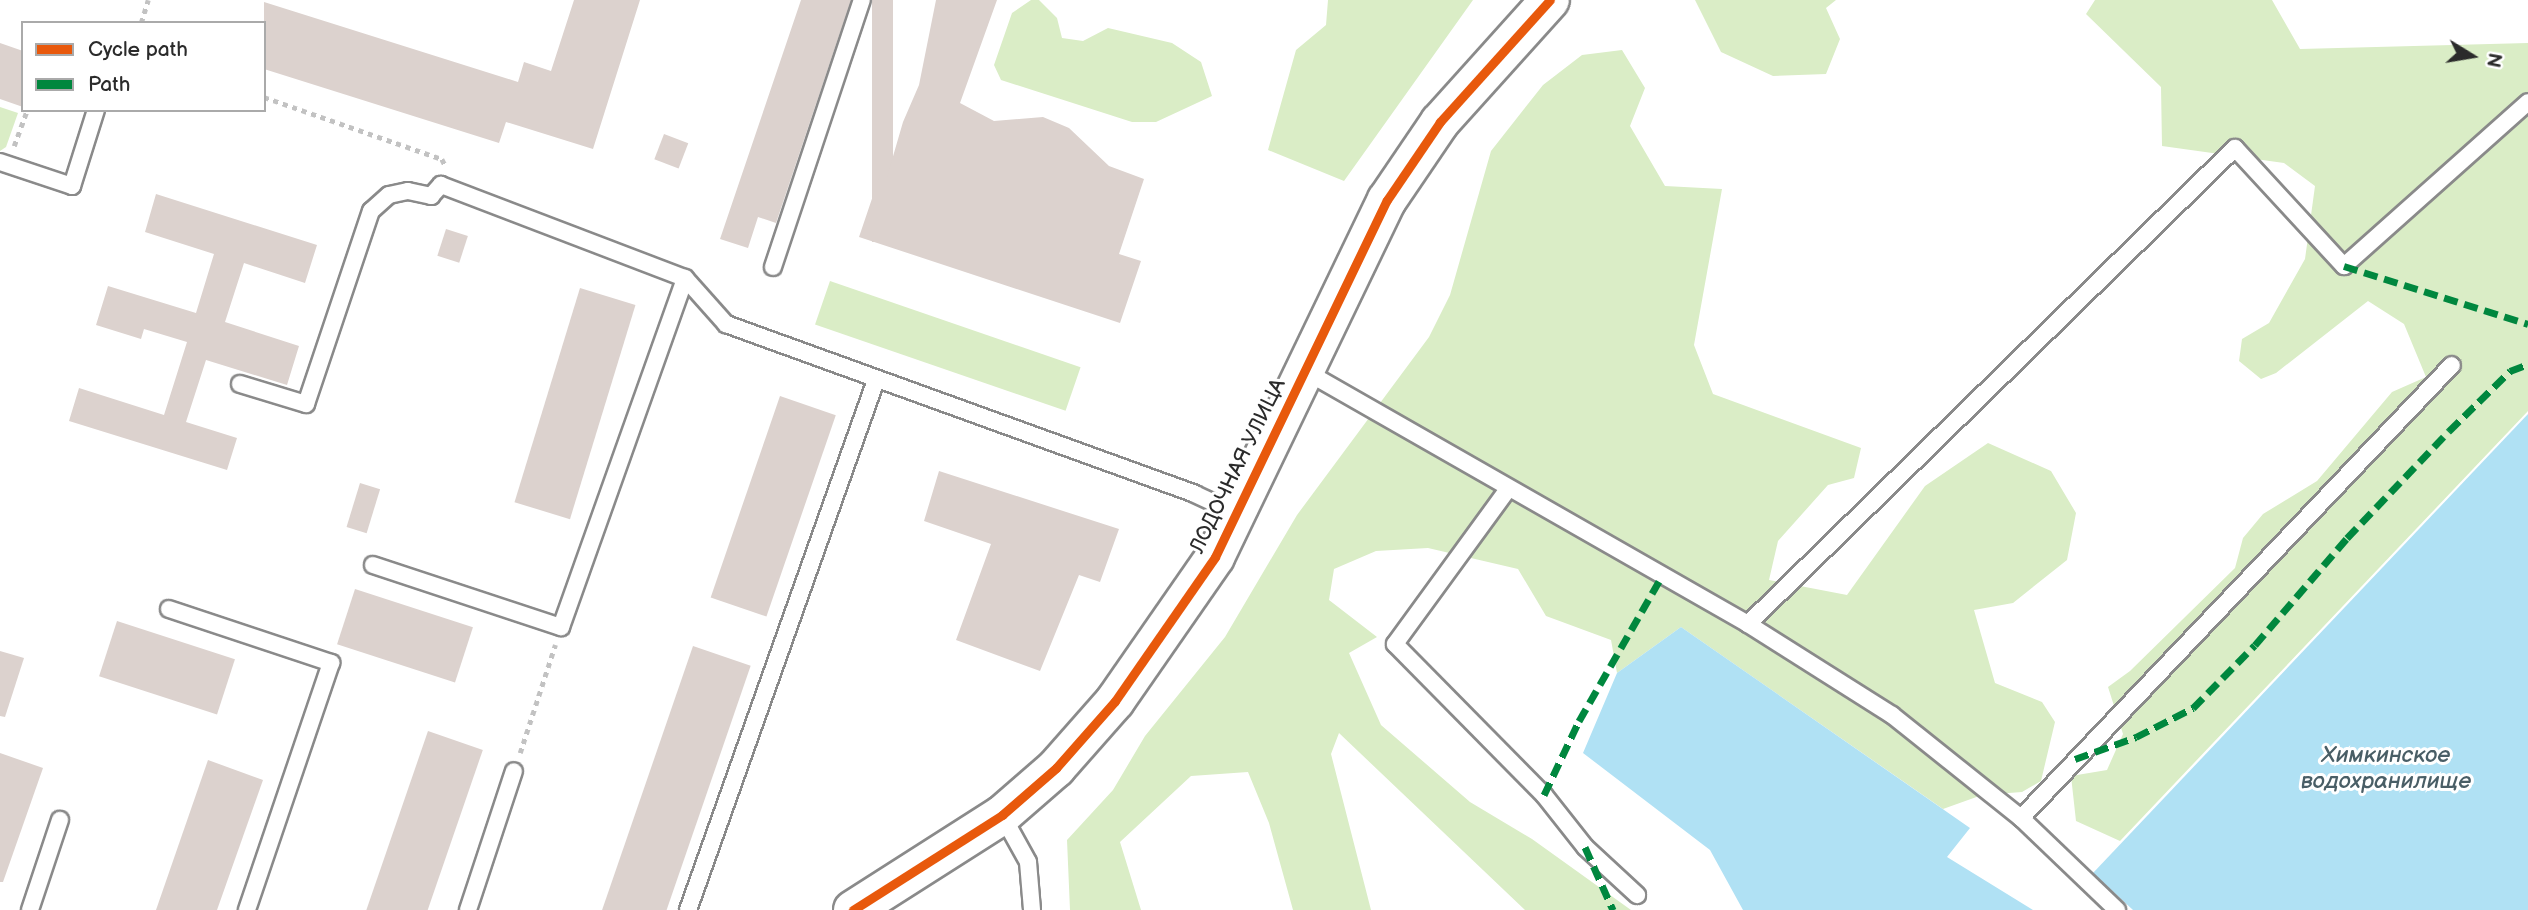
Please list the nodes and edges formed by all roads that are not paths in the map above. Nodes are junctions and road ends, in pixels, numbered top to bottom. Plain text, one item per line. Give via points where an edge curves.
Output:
1 (862, 0) edge
2 (1550, 0) edge
3 (2528, 102) edge
4 (95, 112) edge
5 (4, 163) edge
6 (773, 267) dead end
7 (685, 278) junction
8 (2452, 365) dead end
9 (1303, 370) junction
10 (876, 380) junction
11 (240, 384) dead end
12 (1508, 489) junction
13 (1238, 514) junction
14 (373, 565) dead end
15 (169, 609) dead end
16 (1748, 624) junction
17 (514, 771) road end
18 (1002, 815) junction
19 (2021, 818) junction
20 (60, 820) dead end
21 (1637, 895) dead end
22 (30, 910) edge
23 (247, 910) edge
24 (468, 910) edge
25 (688, 910) edge
26 (853, 910) edge
27 (1032, 910) edge
28 (2117, 910) edge

1 - 6 lane
2 - 9 street, ЛОДОЧНАЯ УЛИЦА via 1440,122 1387,200
3 - 16 lane via 2344,266 2235,148
4 - 5 lane via 72,186
7 - 10 lane via 726,324
7 - 11 lane via 441,185 431,196 408,191 388,195 371,211 306,404
7 - 14 lane via 561,627
8 - 19 lane
9 - 12 lane
9 - 13 street, ЛОДОЧНАЯ УЛИЦА
10 - 13 lane via 1195,494
10 - 25 lane
12 - 16 lane
12 - 21 lane via 1395,644 1544,795 1585,847
13 - 18 street, ЛОДОЧНАЯ УЛИЦА via 1215,557 1115,701 1056,768
15 - 23 lane via 331,663
16 - 19 lane via 1892,715
17 - 24 lane
18 - 26 street, ЛОДОЧНАЯ УЛИЦА
18 - 27 lane via 1028,862
19 - 28 lane
20 - 22 lane

